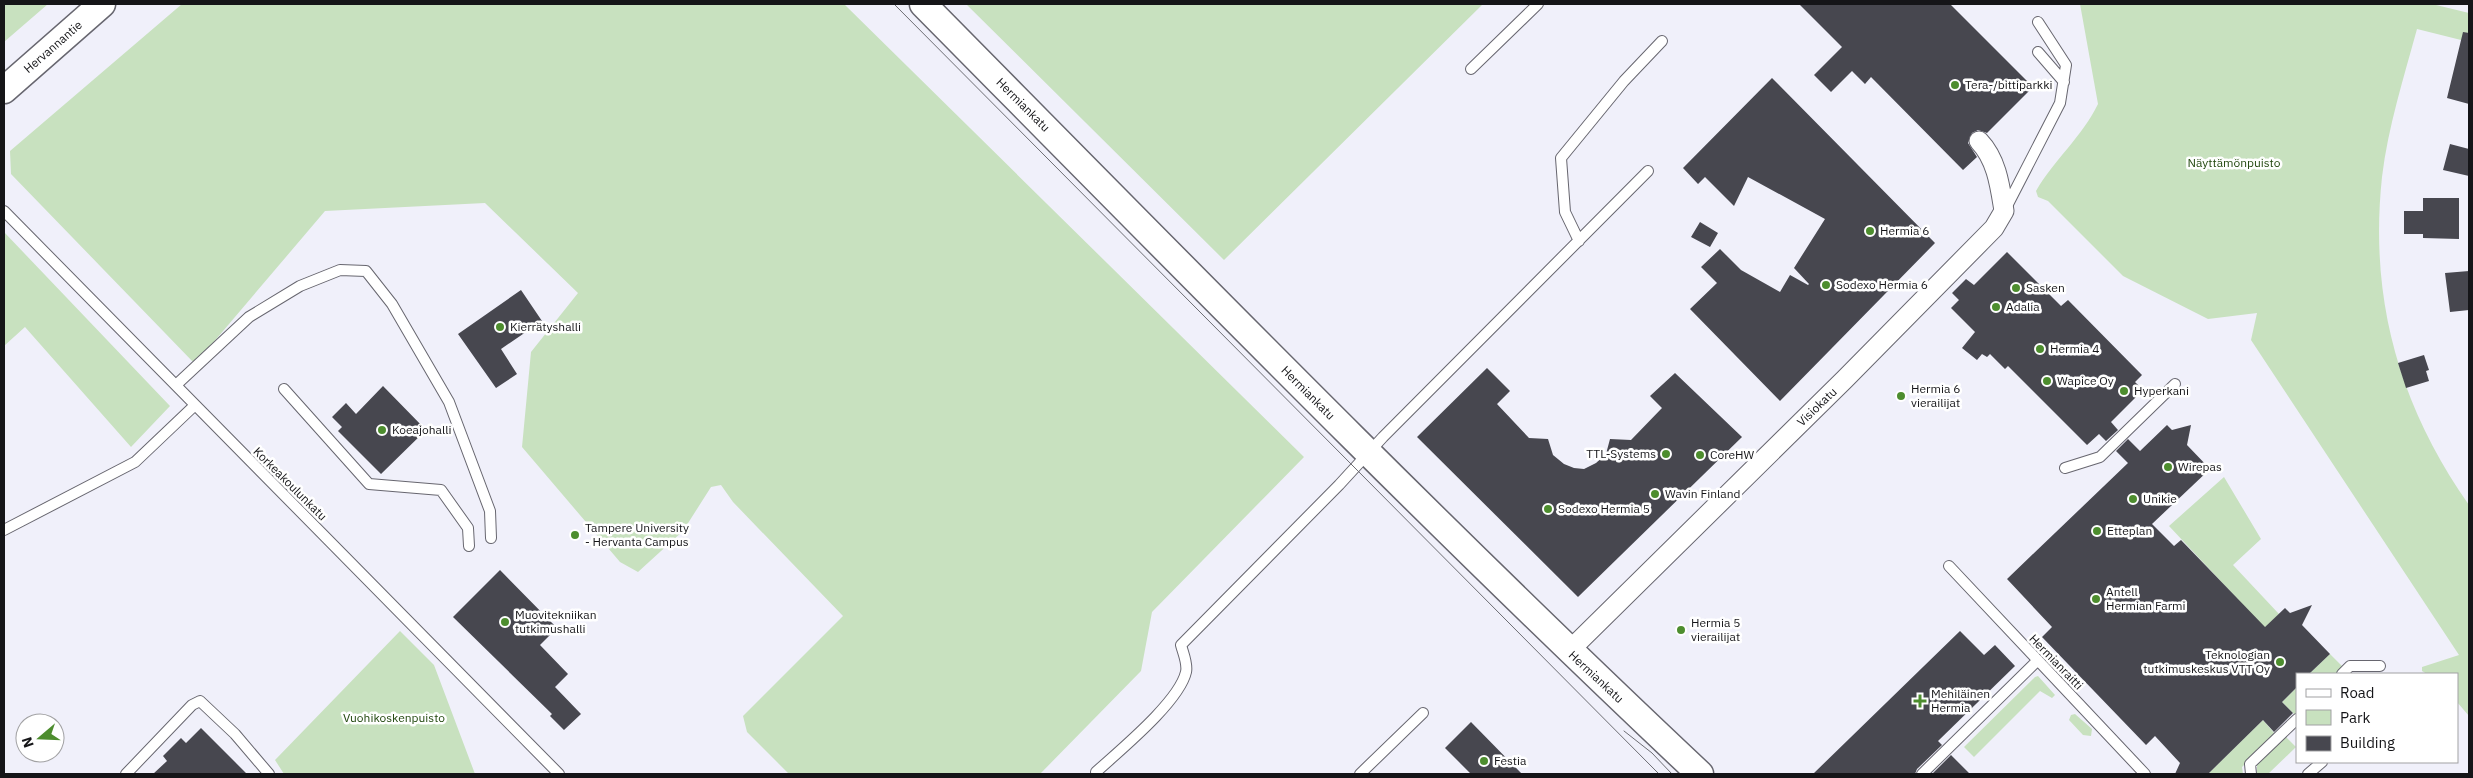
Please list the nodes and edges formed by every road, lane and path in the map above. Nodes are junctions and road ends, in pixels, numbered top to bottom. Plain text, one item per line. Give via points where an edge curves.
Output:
1 (102, 4) edge
2 (923, 4) edge
3 (1538, 4) edge
4 (2038, 22) dead end
5 (1662, 41) dead end
6 (2038, 52) dead end
7 (1472, 69) dead end
8 (2064, 82) junction
9 (4, 90) edge
10 (1979, 141) dead end
11 (1648, 171) dead end
12 (4, 211) edge
13 (2004, 212) junction
14 (1579, 241) junction
15 (2175, 384) dead end
16 (176, 385) junction
17 (284, 389) dead end
18 (195, 405) junction
19 (1367, 453) junction
20 (2065, 468) dead end
21 (4, 530) edge
22 (491, 538) dead end
23 (468, 546) dead end
24 (1949, 566) dead end
25 (1569, 651) junction
26 (2037, 661) junction
27 (2380, 666) dead end
28 (2343, 673) edge
29 (1423, 714) dead end
30 (2296, 720) edge
31 (2321, 763) edge
32 (1096, 772) dead end
33 (126, 774) edge
34 (269, 774) edge
35 (559, 774) edge
36 (1360, 774) edge
37 (1700, 774) edge
38 (1922, 774) edge
39 (2145, 774) edge
40 (2250, 774) edge
41 (2308, 774) edge

1 - 9 street, Hervannantie
2 - 19 street, Hermiankatu
3 - 7 lane
4 - 8 lane via 2066,65
5 - 14 lane via 1624,81 1561,158 1565,212
6 - 8 lane
8 - 13 lane via 2060,103
10 - 13 street via 1989,151 1996,168
11 - 14 lane
12 - 16 lane, Korkeakoulunkatu
13 - 25 street, Visiokatu via 1994,228
14 - 19 lane
15 - 20 lane via 2100,457
16 - 18 lane, Korkeakoulunkatu
16 - 22 lane via 249,316 300,286 340,270 366,271 392,304 449,402 490,511
17 - 23 lane via 369,484 441,490 468,528
18 - 21 lane via 135,462
18 - 35 lane, Korkeakoulunkatu
19 - 25 street, Hermiankatu
19 - 32 lane via 1181,645 1187,670 1180,688
24 - 26 lane, Hermianraitti
25 - 37 street, Hermiankatu
26 - 38 lane
26 - 39 lane, Hermianraitti
27 - 28 lane via 2350,666
29 - 36 lane
30 - 40 lane via 2250,764
31 - 41 lane
33 - 34 lane via 192,705 200,701 235,734

